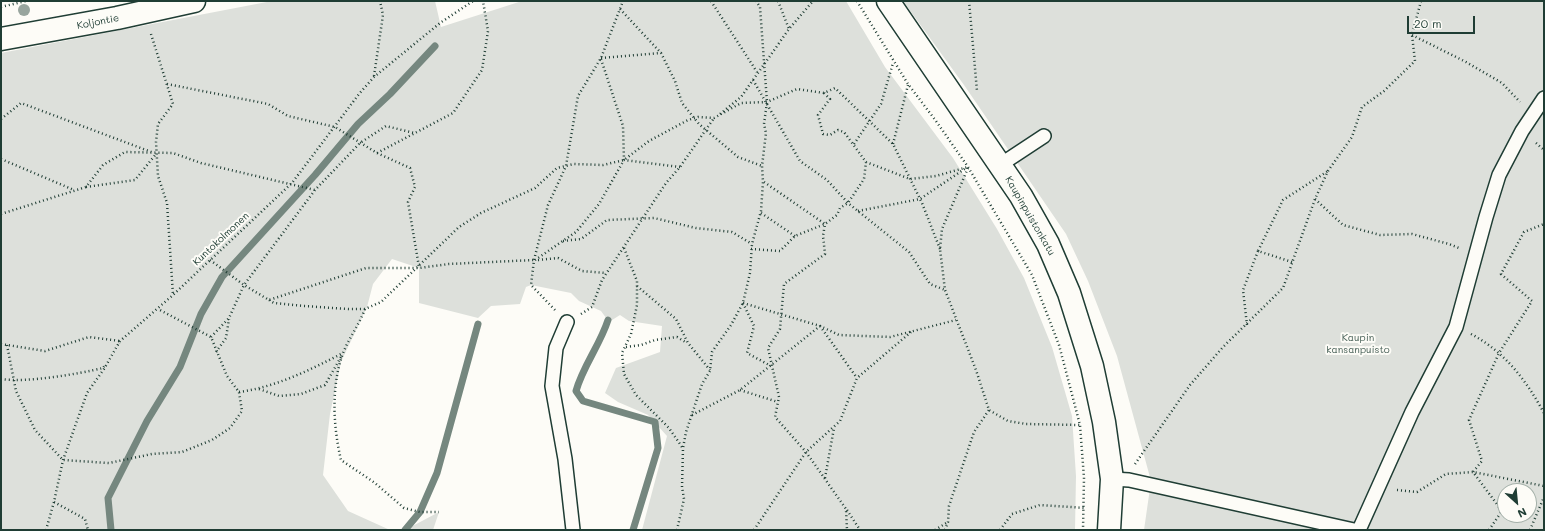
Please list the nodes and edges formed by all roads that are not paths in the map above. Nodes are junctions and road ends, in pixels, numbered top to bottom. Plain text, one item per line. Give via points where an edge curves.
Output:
1 (194, 1) edge
2 (888, 1) edge
3 (1, 39) edge
4 (1544, 98) edge
5 (1044, 136) dead end
6 (1000, 165) junction
7 (567, 322) road end
8 (1121, 479) junction
9 (573, 530) edge
10 (1109, 530) edge
11 (1354, 530) edge
12 (1359, 530) edge

1 - 3 street, Koljontie
2 - 6 street, Kaupinpuistonkatu
4 - 12 lane via 1532,113 1499,175 1456,326 1412,412
5 - 6 lane
6 - 8 street, Kaupinpuistonkatu via 1048,244 1069,293 1092,366 1104,422
7 - 9 lane via 556,348 552,386 565,459
8 - 10 street, Kaupinpuistonkatu
8 - 11 lane

